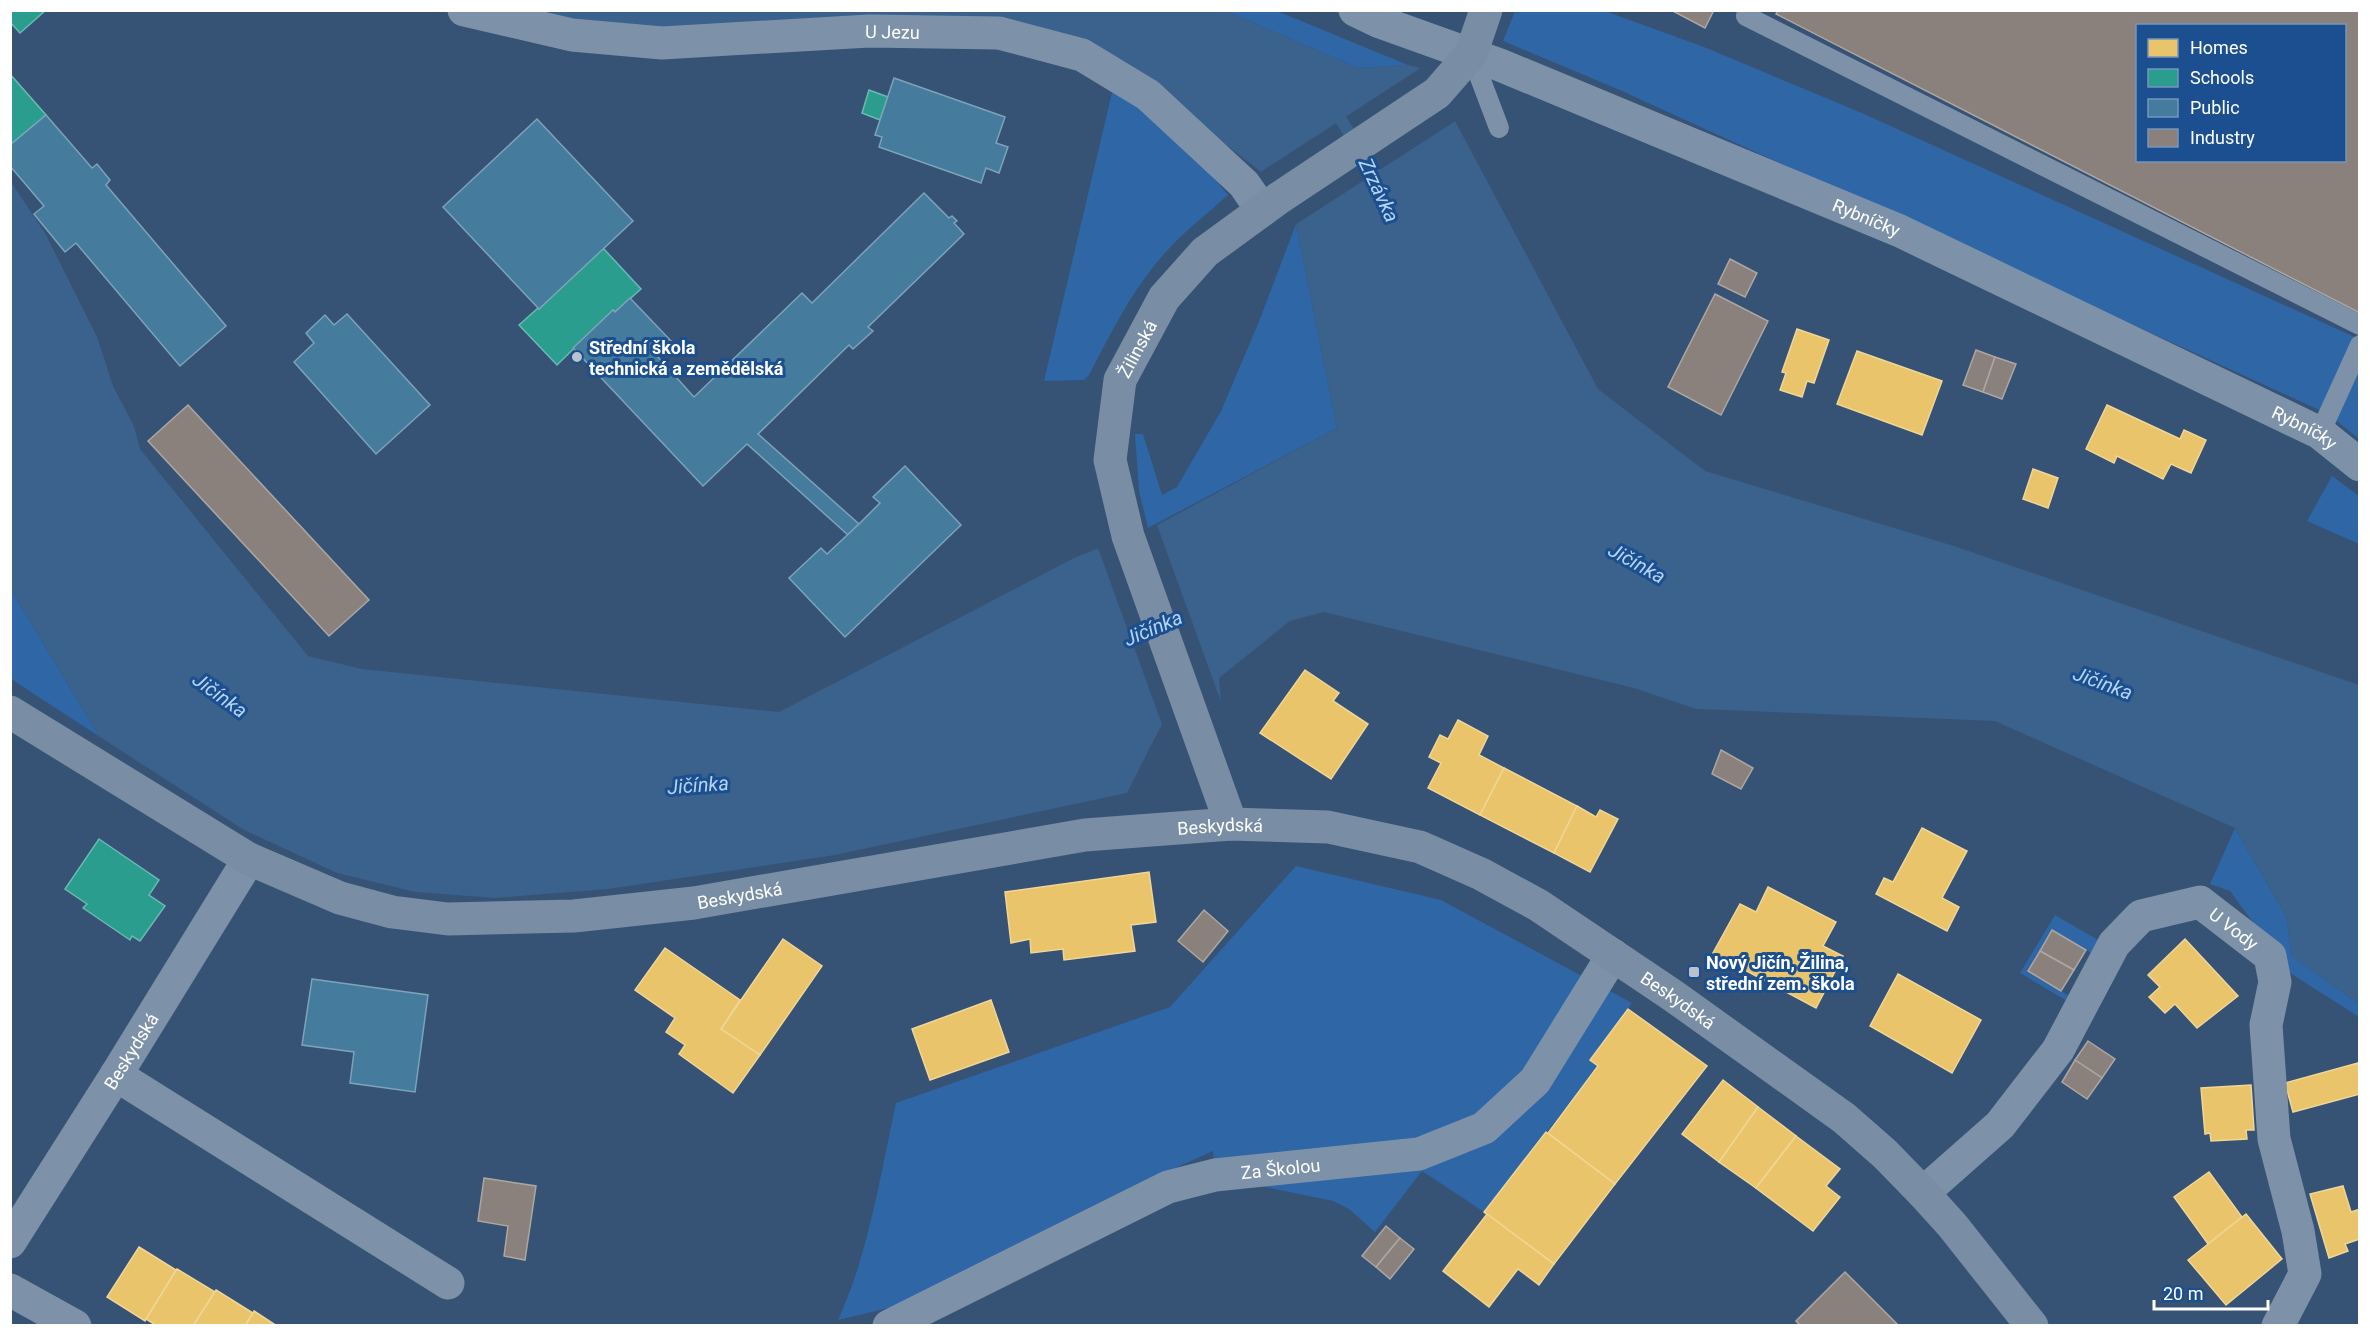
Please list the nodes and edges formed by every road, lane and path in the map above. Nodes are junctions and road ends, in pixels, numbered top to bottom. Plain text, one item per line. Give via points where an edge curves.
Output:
1 (464, 10) edge
2 (1355, 10) edge
3 (1486, 10) edge
4 (1748, 10) edge
5 (1471, 54) junction
6 (1499, 128) dead end
7 (1270, 204) junction
8 (2360, 325) edge
9 (2360, 345) edge
10 (2320, 433) junction
11 (2360, 465) edge
12 (10, 712) edge
13 (1231, 824) junction
14 (249, 859) junction
15 (1613, 955) junction
16 (116, 1075) junction
17 (1923, 1192) junction
18 (14, 1226) edge
19 (448, 1283) dead end
20 (10, 1290) edge
21 (75, 1326) edge
22 (889, 1326) edge
23 (2032, 1326) edge
24 (2278, 1326) edge

1 - 7 street, U Jezu via 572,35 662,43 869,31 999,33 1082,55 1148,95
2 - 5 street, Rybníčky
3 - 5 street, Žilinská
4 - 8 lane via 1746,16
5 - 6 lane
5 - 7 street, Žilinská via 1437,93
5 - 10 street, Rybníčky via 1900,231
7 - 13 street, Žilinská via 1205,252 1164,298 1120,380 1110,460 1128,536
9 - 10 lane
10 - 11 street, Rybníčky
12 - 14 street, Beskydská
13 - 14 street, Beskydská via 1085,835 694,903 574,916 448,919 393,912 340,898
13 - 15 street, Beskydská via 1328,826 1420,847 1481,873
14 - 16 street, Beskydská
15 - 17 street, Beskydská via 1844,1118
15 - 22 street, Za Školou via 1535,1081 1484,1128 1419,1154 1215,1175 1168,1187
16 - 18 street, Beskydská
16 - 19 street
17 - 23 street, Beskydská
17 - 24 street, U Vody via 2000,1125 2058,1050 2114,944 2141,916 2200,902 2270,956 2275,982 2266,1025 2274,1139 2305,1274
20 - 21 street

